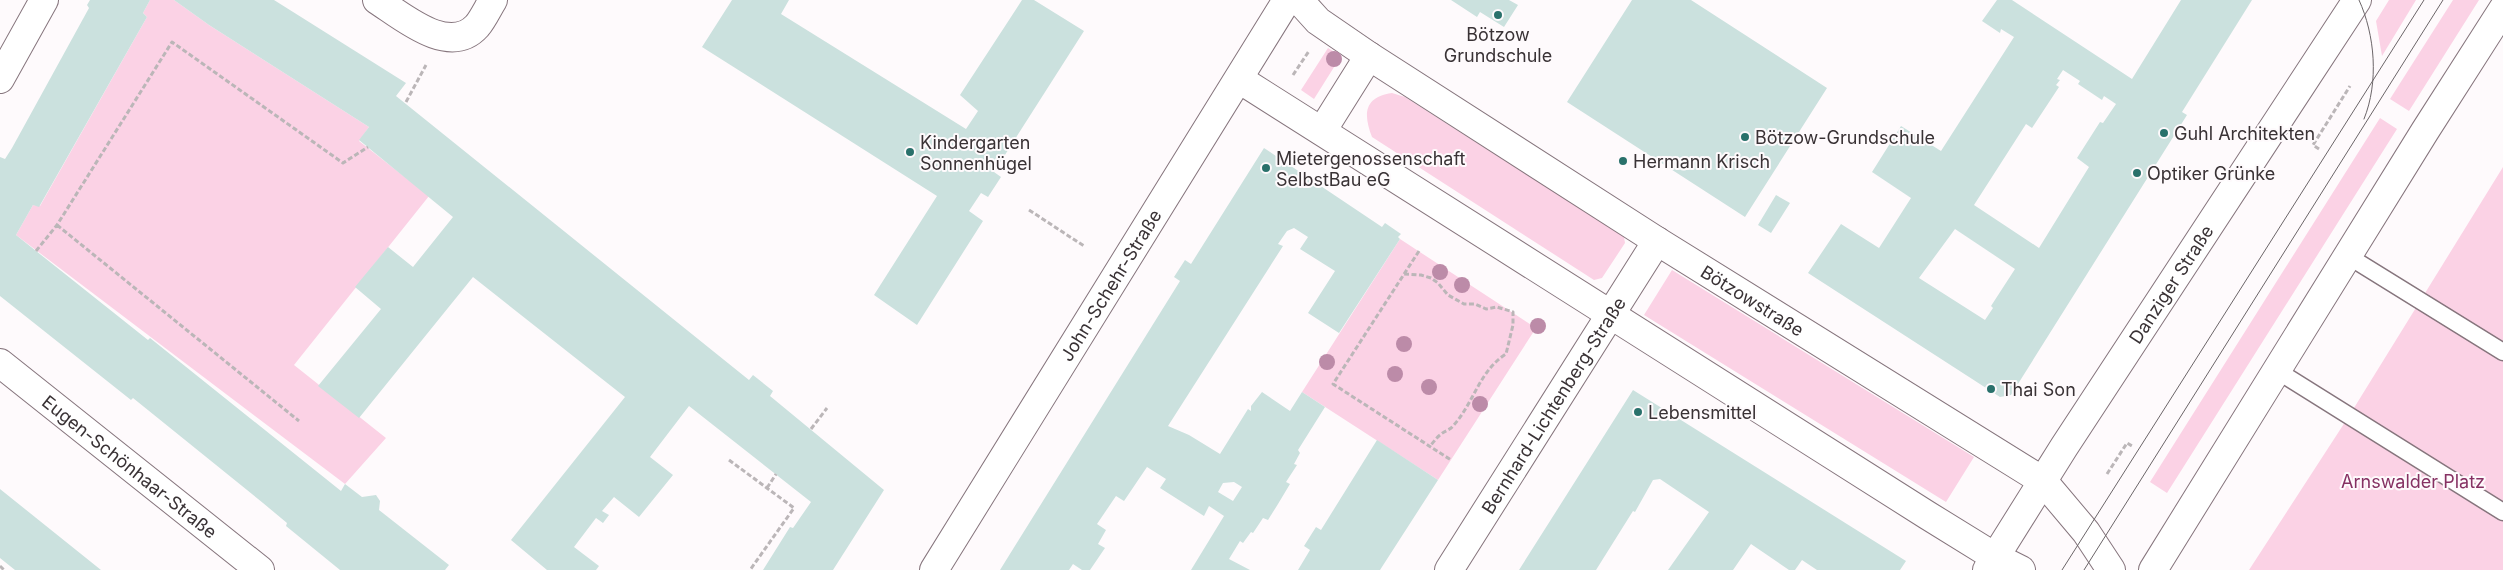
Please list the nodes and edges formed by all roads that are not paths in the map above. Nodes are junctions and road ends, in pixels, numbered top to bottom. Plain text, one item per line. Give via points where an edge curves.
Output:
1 (44, 0) edge
2 (377, 0) edge
3 (493, 0) edge
4 (1288, 0) edge
5 (1300, 0) edge
6 (2357, 0) edge
7 (2502, 14) edge
8 (1369, 56) junction
9 (0, 79) edge
10 (1239, 79) junction
11 (1322, 131) junction
12 (1657, 241) junction
13 (2348, 256) junction
14 (1611, 314) junction
15 (2503, 352) edge
16 (0, 363) edge
17 (2276, 370) junction
18 (2043, 481) junction
19 (2503, 512) edge
20 (1991, 564) edge
21 (260, 570) edge
22 (934, 570) edge
23 (1450, 570) edge
24 (2021, 570) edge
25 (2111, 570) edge
26 (2153, 570) edge

1 - 9 street
2 - 3 street via 428,33 452,38 465,35 476,27
4 - 10 street, John-Schehr-Straße
5 - 8 street, Bötzowstraße via 1318,21
6 - 18 street, Danziger Straße
7 - 13 street
8 - 11 street
8 - 12 street, Bötzowstraße
10 - 11 street
10 - 22 street, John-Schehr-Straße
11 - 14 street
12 - 14 street, Bernhard-Lichtenberg-Straße
12 - 18 street, Bötzowstraße
13 - 15 lane
13 - 17 street
14 - 20 street
14 - 23 street, Bernhard-Lichtenberg-Straße
16 - 21 street, Eugen-Schönhaar-Straße
17 - 19 lane
17 - 26 street
18 - 20 street, Danziger Straße
18 - 25 street, Bötzowstraße via 2086,532
20 - 24 street

